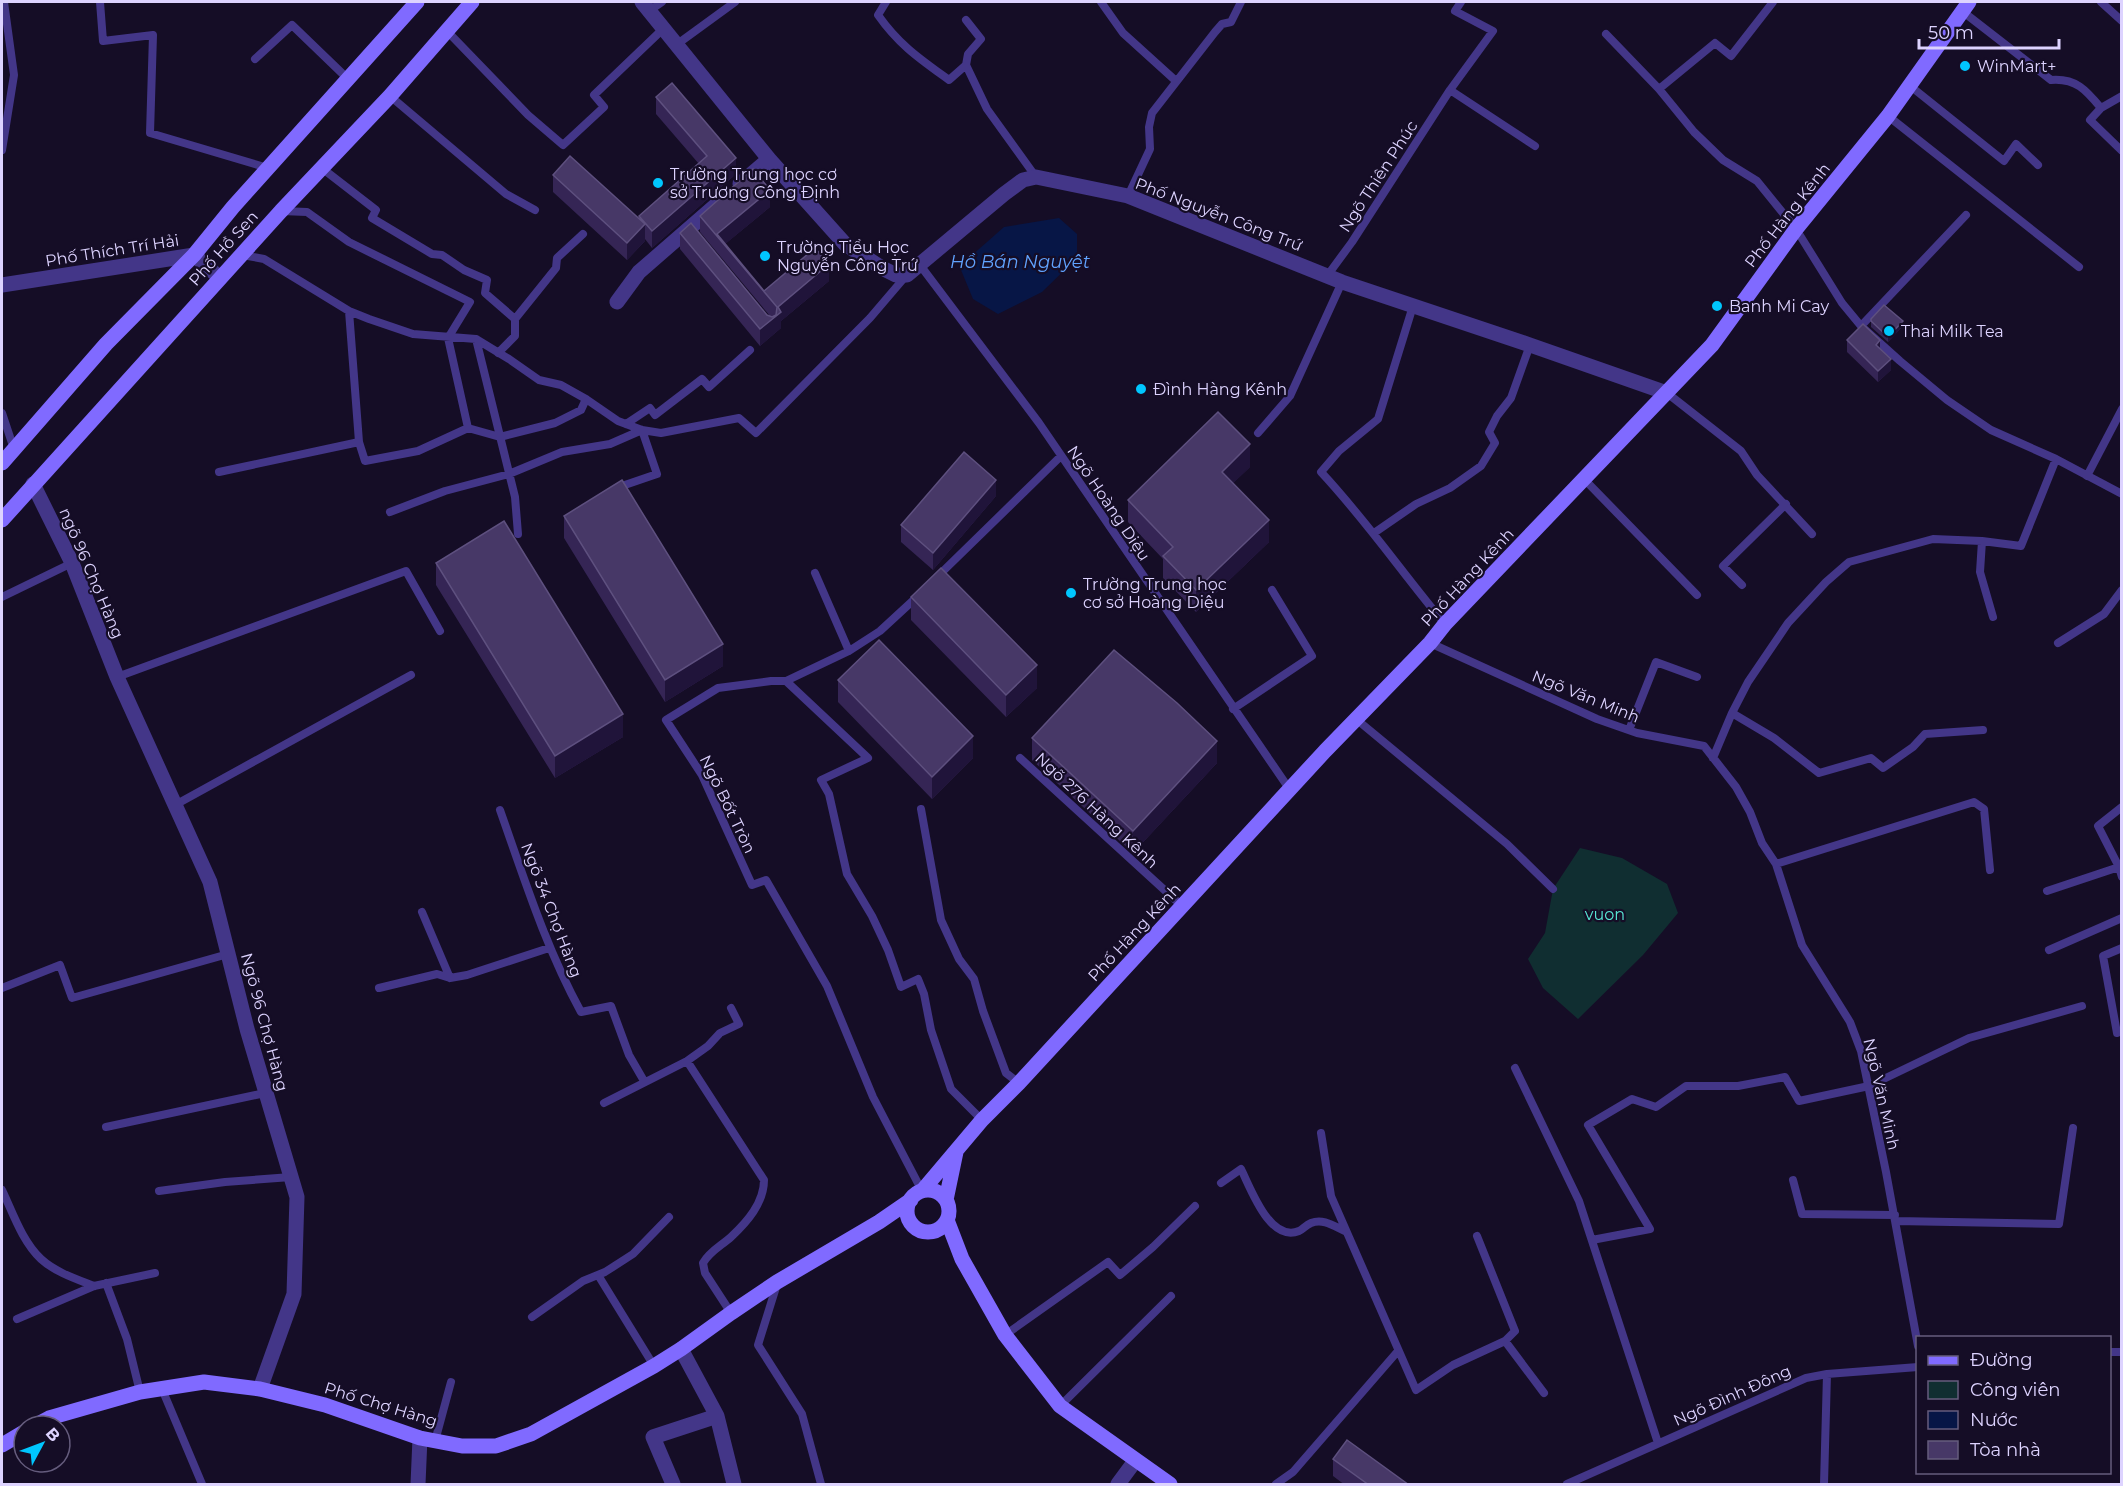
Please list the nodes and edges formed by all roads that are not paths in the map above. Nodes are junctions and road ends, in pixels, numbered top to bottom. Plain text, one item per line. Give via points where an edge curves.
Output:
1 (4, 2) edge
2 (100, 2) edge
3 (417, 2) edge
4 (472, 2) edge
5 (662, 2) edge
6 (735, 2) edge
7 (886, 2) edge
8 (1101, 2) edge
9 (1241, 2) edge
10 (1461, 2) edge
11 (1773, 2) edge
12 (2101, 2) edge
13 (645, 6) edge
14 (1965, 6) edge
15 (966, 20) dead end
16 (2121, 21) edge
17 (664, 28) junction
18 (447, 30) junction
19 (1606, 34) dead end
20 (676, 45) junction
21 (255, 59) dead end
22 (966, 65) junction
23 (348, 79) junction
24 (1176, 81) junction
25 (1909, 85) junction
26 (1659, 89) junction
27 (1450, 90) junction
28 (390, 96) junction
29 (2121, 96) edge
30 (2101, 108) junction
31 (1888, 116) junction
32 (1535, 146) dead end
33 (2, 150) edge
34 (2121, 152) edge
35 (769, 159) junction
36 (2038, 165) dead end
37 (268, 168) junction
38 (323, 169) junction
39 (1036, 177) junction
40 (1128, 196) junction
41 (535, 210) dead end
42 (281, 211) junction
43 (1966, 215) dead end
44 (1796, 229) junction
45 (583, 234) dead end
46 (194, 255) junction
47 (241, 255) junction
48 (921, 265) junction
49 (2079, 267) dead end
50 (907, 275) junction
51 (1327, 276) junction
52 (220, 278) junction
53 (1342, 282) junction
54 (2, 285) edge
55 (617, 302) dead end
56 (1413, 306) junction
57 (349, 311) junction
58 (515, 319) junction
59 (1861, 326) junction
60 (448, 338) junction
61 (476, 339) junction
62 (1530, 345) junction
63 (750, 350) dead end
64 (498, 353) junction
65 (1667, 393) junction
66 (586, 399) junction
67 (2121, 409) edge
68 (2, 414) edge
69 (626, 424) junction
70 (468, 428) junction
71 (642, 430) junction
72 (1258, 433) dead end
73 (500, 437) junction
74 (359, 442) junction
75 (14, 449) junction
76 (1061, 456) junction
77 (2056, 459) junction
78 (2, 463) edge
79 (219, 472) dead end
80 (509, 474) junction
81 (2087, 476) junction
82 (1584, 479) junction
83 (33, 484) junction
84 (613, 490) edge
85 (2121, 494) edge
86 (1786, 504) junction
87 (390, 512) dead end
88 (2, 520) edge
89 (1374, 533) junction
90 (518, 534) dead end
91 (1812, 534) dead end
92 (1983, 541) junction
93 (72, 563) junction
94 (815, 573) dead end
95 (930, 584) edge
96 (1742, 585) dead end
97 (1272, 590) dead end
98 (2121, 590) edge
99 (922, 591) edge
100 (1697, 595) dead end
101 (2, 597) edge
102 (1993, 617) dead end
103 (1445, 624) junction
104 (440, 631) dead end
105 (1431, 643) junction
106 (2058, 643) dead end
107 (849, 651) junction
108 (411, 675) dead end
109 (117, 677) junction
110 (1697, 677) dead end
111 (786, 681) junction
112 (1233, 709) junction
113 (1732, 713) junction
114 (1356, 719) junction
115 (1629, 730) junction
116 (1983, 730) dead end
117 (1020, 758) dead end
118 (1713, 758) junction
119 (1290, 790) junction
120 (175, 805) junction
121 (2121, 807) edge
122 (921, 809) dead end
123 (500, 810) dead end
124 (1776, 864) junction
125 (2119, 867) junction
126 (1990, 870) dead end
127 (2121, 877) edge
128 (1553, 890) dead end
129 (2047, 891) dead end
130 (1182, 906) junction
131 (422, 912) dead end
132 (2121, 918) edge
133 (549, 948) junction
134 (2121, 948) edge
135 (2049, 950) dead end
136 (228, 954) junction
137 (450, 978) junction
138 (2, 988) edge
139 (379, 988) dead end
140 (2082, 1006) dead end
141 (731, 1008) dead end
142 (2117, 1033) dead end
143 (687, 1061) junction
144 (1515, 1068) dead end
145 (644, 1082) junction
146 (1019, 1083) junction
147 (1869, 1086) junction
148 (265, 1093) junction
149 (604, 1103) dead end
150 (982, 1120) junction
151 (106, 1127) dead end
152 (2073, 1128) dead end
153 (1320, 1133) dead end
154 (957, 1149) junction
155 (291, 1177) junction
156 (1793, 1180) dead end
157 (1221, 1183) dead end
158 (2, 1190) edge
159 (159, 1191) dead end
160 (917, 1196) junction
161 (946, 1200) junction
162 (1195, 1206) dead end
163 (669, 1217) dead end
164 (1895, 1218) junction
165 (909, 1220) junction
166 (947, 1220) junction
167 (879, 1222) junction
168 (1346, 1231) junction
169 (932, 1232) junction
170 (1478, 1236) dead end
171 (1592, 1240) junction
172 (962, 1259) junction
173 (155, 1273) dead end
174 (598, 1275) junction
175 (777, 1282) junction
176 (106, 1283) junction
177 (94, 1286) junction
178 (1171, 1296) dead end
179 (731, 1313) junction
180 (532, 1317) dead end
181 (17, 1319) dead end
182 (1005, 1335) junction
183 (1916, 1340) edge
184 (1505, 1341) junction
185 (681, 1349) junction
186 (1398, 1351) junction
187 (654, 1366) junction
188 (1916, 1367) edge
189 (1827, 1374) junction
190 (451, 1382) dead end
191 (162, 1389) junction
192 (260, 1389) junction
193 (140, 1392) junction
194 (1544, 1393) dead end
195 (1060, 1406) junction
196 (63, 1414) edge
197 (717, 1416) junction
198 (427, 1439) junction
199 (1658, 1443) junction
200 (1135, 1461) junction
201 (202, 1485) edge
202 (418, 1485) edge
203 (673, 1485) edge
204 (734, 1485) edge
205 (820, 1485) edge
206 (1118, 1485) edge
207 (1170, 1485) edge
208 (1276, 1485) edge
209 (1567, 1485) edge
210 (1824, 1485) edge

1 - 33 lane via 14,75
2 - 37 lane via 103,41 153,35 150,133
3 - 23 street, Phố Hồ Sen
4 - 18 street, Phố Hồ Sen
5 - 13 lane
6 - 20 lane
7 - 22 lane via 878,15 913,54 949,80
8 - 24 lane via 1123,33
9 - 24 lane via 1231,22 1222,24
10 - 27 lane, Ngõ Thiên Phúc via 1455,10 1493,31
11 - 26 lane via 1731,56 1715,43
12 - 16 lane
13 - 17 street
14 - 25 street, Phố Hàng Kênh
14 - 30 lane via 2051,80 2065,79 2084,88
15 - 22 lane via 981,39
17 - 18 lane via 594,95 604,107 563,145 528,115
17 - 20 street
18 - 28 street, Phố Hồ Sen
19 - 26 lane
20 - 35 street
21 - 23 lane via 292,25
22 - 39 lane via 987,110
23 - 37 street, Phố Hồ Sen
24 - 40 lane via 1152,113 1150,149
25 - 31 street, Phố Hàng Kênh
25 - 36 lane via 2004,161 2016,144
26 - 44 lane via 1716,153 1757,181
27 - 32 lane
27 - 51 lane, Ngõ Thiên Phúc
28 - 38 street, Phố Hồ Sen
28 - 41 lane via 506,194
29 - 30 lane
30 - 34 lane via 2090,120
31 - 44 street, Phố Hàng Kênh
31 - 49 lane
35 - 50 street via 845,244 896,275
35 - 55 street via 693,234 639,272
37 - 46 street, Phố Hồ Sen
38 - 42 street, Phố Hồ Sen
38 - 58 lane via 376,210 372,218 432,254 442,255 487,280 485,293
39 - 40 street, Phố Nguyễn Công Trứ
39 - 48 street via 1023,180 1004,194
40 - 51 street, Phố Nguyễn Công Trứ
42 - 47 street, Phố Hồ Sen
42 - 60 lane via 307,212 350,242 470,302
43 - 59 lane
44 - 59 lane
44 - 65 street, Phố Hàng Kênh via 1712,345
45 - 58 lane via 556,258 556,268
46 - 52 street, Phố Thích Trí Hải
46 - 54 street, Phố Thích Trí Hải
46 - 75 street, Phố Hồ Sen via 106,344
47 - 52 street, Phố Hồ Sen
47 - 57 lane via 264,259
48 - 50 street
48 - 76 lane, Ngõ Hoàng Diệu
50 - 71 lane via 756,433 739,418 661,433
51 - 53 street, Phố Nguyễn Công Trứ
52 - 83 street, Phố Hồ Sen
53 - 56 street, Phố Nguyễn Công Trứ
53 - 72 lane via 1290,396
56 - 62 street, Phố Nguyễn Công Trứ
56 - 89 lane via 1378,419 1339,451 1321,472
57 - 60 lane via 413,334
57 - 74 lane
58 - 64 lane via 515,336
59 - 77 lane via 1947,400 1991,430
60 - 61 lane
60 - 70 lane
61 - 64 lane
61 - 73 lane
62 - 65 street, Phố Nguyễn Công Trứ
62 - 89 lane via 1511,398 1489,432 1495,443 1481,466
63 - 69 lane via 709,387 702,379 656,415 650,408
64 - 66 lane via 539,380 561,385
65 - 82 street, Phố Hàng Kênh
65 - 86 lane via 1741,451 1757,475
66 - 69 lane
66 - 73 lane via 581,410 555,423
67 - 81 lane
68 - 75 lane
69 - 71 lane
70 - 73 lane
70 - 74 lane via 418,451 365,461
71 - 80 lane via 610,444 562,452
71 - 84 lane via 657,474
73 - 80 lane
74 - 79 lane
75 - 78 street, Phố Hồ Sen
76 - 95 lane
76 - 112 lane, Ngõ Hoàng Diệu
77 - 81 lane
77 - 92 lane via 2021,546
80 - 87 lane
80 - 90 lane
81 - 85 lane
82 - 100 lane
82 - 103 street, Phố Hàng Kênh
83 - 88 street, Phố Hồ Sen
83 - 93 street, ngõ 96 Chợ Hàng
86 - 91 lane
86 - 96 lane via 1723,566
89 - 103 lane
92 - 102 lane via 1980,572
92 - 113 lane via 1933,539 1849,562 1788,623
93 - 101 lane
93 - 109 street, ngõ 96 Chợ Hàng
94 - 107 lane
97 - 112 lane via 1312,656
98 - 106 lane via 2104,614
99 - 107 lane, Ngõ Bốt Tròn via 880,631
103 - 105 street, Phố Hàng Kênh
104 - 109 lane via 406,571
105 - 114 street, Phố Hàng Kênh
105 - 115 lane, Ngõ Văn Minh
107 - 111 lane, Ngõ Bốt Tròn
108 - 120 lane
109 - 120 street, Ngõ 96 Chợ Hàng
110 - 115 lane via 1656,662
111 - 150 lane via 868,758 822,780 829,794 847,873 872,916 901,987 918,979 951,1089
111 - 160 lane, Ngõ Bốt Tròn via 718,688 666,720 702,776 752,885 766,880 827,986
112 - 119 lane, Ngõ Hoàng Diệu
113 - 116 lane via 1774,738 1819,773 1871,758 1883,768 1925,734
113 - 118 lane
114 - 119 street, Phố Hàng Kênh
114 - 128 lane via 1507,844
115 - 118 lane, Ngõ Văn Minh via 1704,746
117 - 130 lane, Ngõ 276 Hàng Kênh
118 - 124 lane, Ngõ Văn Minh via 1736,787
119 - 130 street, Phố Hàng Kênh
120 - 136 street, Ngõ 96 Chợ Hàng via 210,882
121 - 125 lane via 2098,826
122 - 146 lane via 941,920 959,959 974,979 1006,1073
123 - 133 lane, Ngõ 34 Chợ Hàng
124 - 126 lane via 1974,802 1984,809
124 - 147 lane, Ngõ Văn Minh via 1802,945 1850,1022
125 - 127 lane
125 - 129 lane
130 - 146 street, Phố Hàng Kênh
131 - 137 lane
132 - 135 lane
133 - 137 lane
133 - 145 lane, Ngõ 34 Chợ Hàng via 580,1012 611,1006 629,1055
134 - 142 lane via 2103,956
136 - 138 lane via 72,998 60,965
136 - 148 street, Ngõ 96 Chợ Hàng
137 - 139 lane via 437,974
140 - 147 lane via 1969,1038
141 - 143 lane via 739,1024 720,1033
143 - 145 lane
143 - 179 lane via 764,1180 760,1202 703,1263 705,1273
144 - 171 lane via 1579,1201
145 - 149 lane
146 - 150 street, Phố Hàng Kênh
147 - 164 lane, Ngõ Văn Minh
147 - 171 lane via 1799,1101 1785,1077 1738,1086 1686,1086 1656,1107 1632,1099 1588,1125 1650,1229
148 - 151 lane
148 - 155 street, Ngõ 96 Chợ Hàng
150 - 154 street, Phố Hàng Kênh
152 - 164 lane via 2059,1224
153 - 168 lane via 1331,1196
154 - 160 street, Phố Hàng Kênh
154 - 161 street, Phố Hàng Kênh
155 - 159 lane
155 - 192 street, Ngõ 96 Chợ Hàng via 297,1197 294,1294
156 - 164 lane via 1802,1214
157 - 168 lane via 1241,1169 1274,1228 1286,1233 1299,1232 1311,1223 1323,1221
158 - 177 lane via 29,1245 42,1260
160 - 161 street via 936,1192
160 - 165 street via 908,1213
160 - 167 street, Phố Chợ Hàng
161 - 166 street
162 - 182 lane via 1120,1275 1108,1262
163 - 174 lane via 633,1254
164 - 183 lane, Ngõ Văn Minh
165 - 167 street, Phố Chợ Hàng
165 - 169 street via 919,1230
166 - 169 street
166 - 172 street
167 - 175 street, Phố Chợ Hàng
168 - 186 lane
169 - 172 street
170 - 184 lane via 1515,1331
171 - 199 lane
172 - 182 street
173 - 176 lane
174 - 180 lane
174 - 187 lane
175 - 179 street, Phố Chợ Hàng
175 - 205 lane via 758,1345 802,1414
176 - 177 lane
176 - 193 lane via 127,1339
177 - 181 lane
178 - 195 lane
179 - 185 street, Phố Chợ Hàng
182 - 195 street
184 - 186 lane via 1453,1365 1416,1390
184 - 194 lane
185 - 187 street, Phố Chợ Hàng
185 - 197 street
186 - 208 lane via 1293,1472
187 - 198 street, Phố Chợ Hàng via 531,1434 496,1446 462,1446
188 - 189 lane, Ngõ Đình Đông
189 - 199 lane, Ngõ Đình Đông via 1806,1378
189 - 210 lane
190 - 198 lane
191 - 192 street, Phố Chợ Hàng via 204,1382
191 - 193 street, Phố Chợ Hàng
191 - 201 lane
192 - 198 street, Phố Chợ Hàng via 325,1405
193 - 196 street, Phố Chợ Hàng
195 - 200 street
197 - 203 street via 653,1437
197 - 204 street
198 - 202 street
199 - 209 lane, Ngõ Đình Đông
200 - 206 street
200 - 207 street

